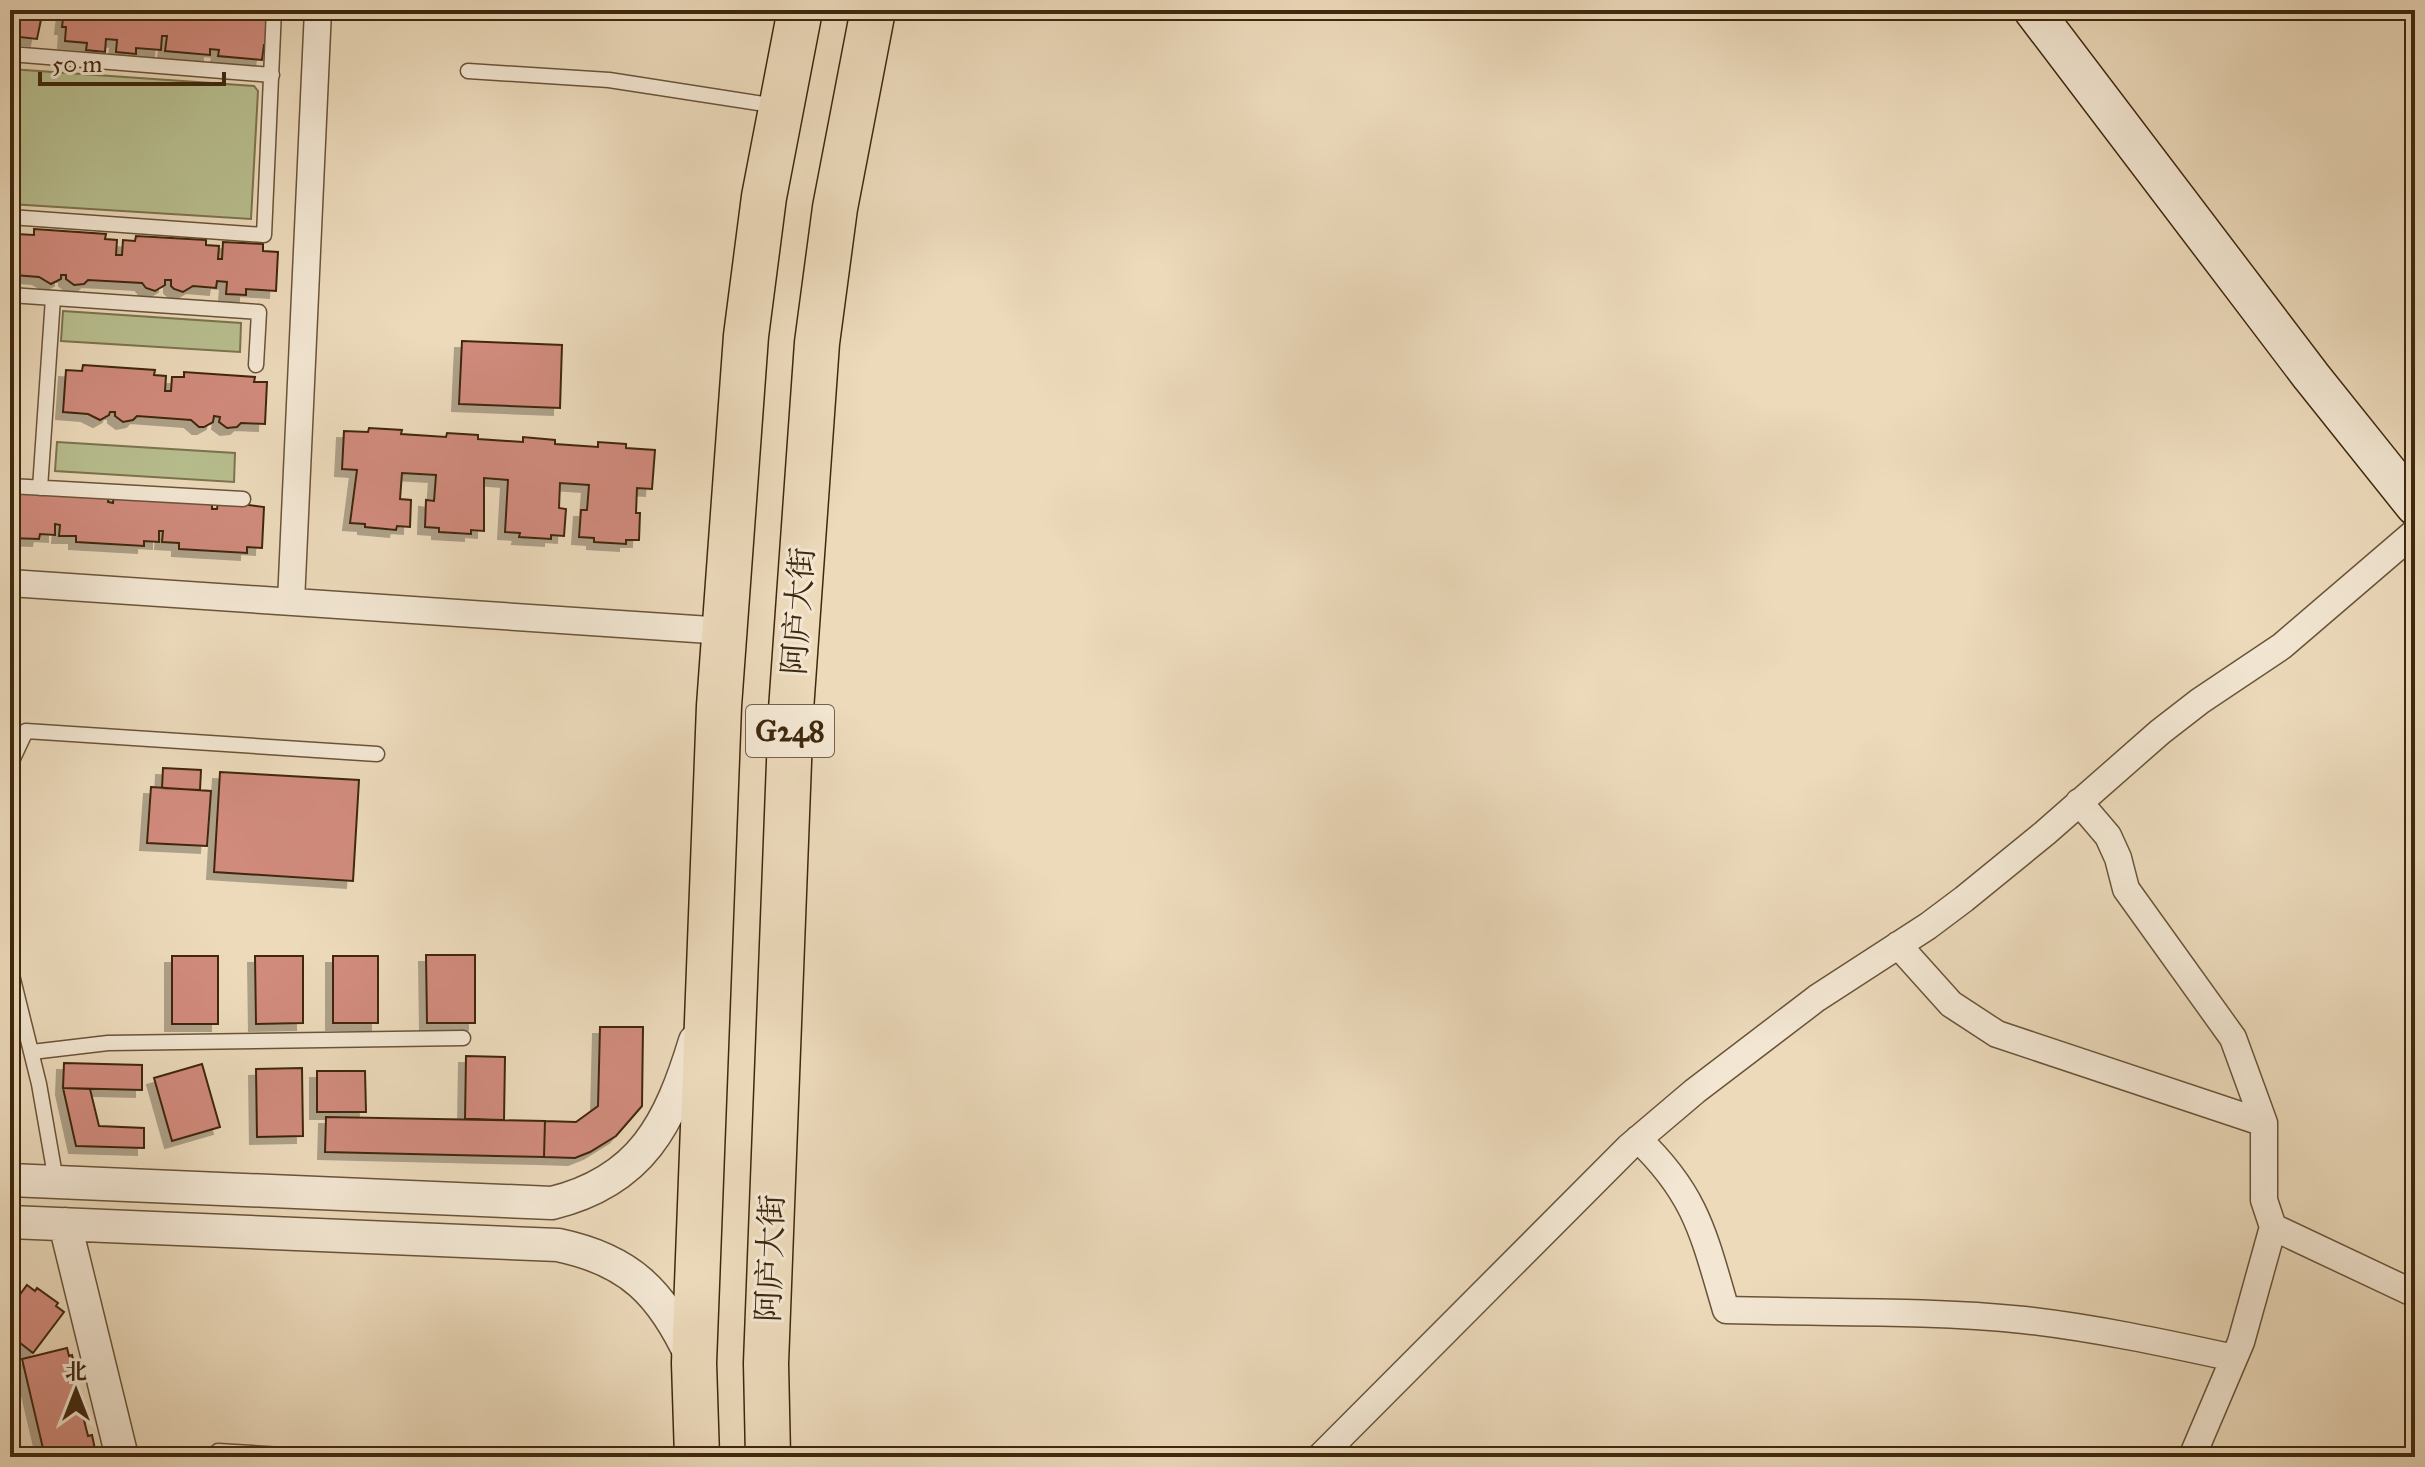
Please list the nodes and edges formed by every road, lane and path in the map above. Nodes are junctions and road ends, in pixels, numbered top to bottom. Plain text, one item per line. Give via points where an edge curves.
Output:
1 (274, 10) edge
2 (318, 10) edge
3 (800, 10) edge
4 (873, 10) edge
5 (2033, 10) edge
6 (2054, 10) edge
7 (10, 54) edge
8 (468, 71) dead end
9 (272, 75) junction
10 (780, 107) junction
11 (10, 217) edge
12 (10, 295) edge
13 (53, 298) junction
14 (256, 365) dead end
15 (2415, 480) edge
16 (10, 486) edge
17 (40, 488) junction
18 (243, 499) dead end
19 (2415, 506) edge
20 (2415, 532) edge
21 (10, 583) edge
22 (291, 602) junction
23 (725, 631) junction
24 (377, 754) dead end
25 (10, 765) edge
26 (2079, 802) junction
27 (1898, 945) junction
28 (11, 971) edge
29 (708, 999) junction
30 (463, 1038) dead end
31 (32, 1052) junction
32 (2264, 1123) junction
33 (1638, 1139) junction
34 (10, 1180) edge
35 (56, 1182) junction
36 (10, 1222) edge
37 (65, 1224) junction
38 (2273, 1227) junction
39 (2415, 1294) edge
40 (2234, 1358) junction
41 (694, 1363) junction
42 (10, 1449) edge
43 (12, 1457) edge
44 (122, 1457) edge
45 (212, 1457) edge
46 (315, 1457) edge
47 (697, 1457) edge
48 (768, 1457) edge
49 (1320, 1457) edge
50 (2192, 1457) edge

1 - 9 lane
2 - 22 street
3 - 10 highway, G248
4 - 48 highway, 阿庐大街 / G248 via 835,208 814,391 791,710 766,1363
5 - 19 main road
6 - 15 main road
7 - 9 lane
8 - 10 lane via 609,80
9 - 11 lane via 264,235
10 - 23 highway, G248 via 746,336
12 - 13 lane
13 - 14 lane via 259,312
13 - 17 lane
16 - 17 lane
17 - 18 lane
20 - 26 street via 2282,646 2190,709
21 - 22 street
22 - 23 street
23 - 29 highway, G248
24 - 25 lane via 26,731
26 - 27 street via 1964,899
26 - 32 street via 2108,836 2126,889 2233,1038
27 - 32 street via 1951,1004 1997,1034
27 - 33 street via 1764,1037
28 - 31 lane
29 - 35 street via 682,1085 650,1145 622,1172 571,1198 552,1203
29 - 41 highway, G248
30 - 31 lane via 108,1043
31 - 35 lane
32 - 38 street via 2264,1200
33 - 40 street via 1672,1174 1698,1217 1726,1310 2026,1321 2130,1335
33 - 49 street
34 - 35 street
36 - 37 street
37 - 41 street via 577,1249 649,1289 675,1322
37 - 44 street
38 - 39 street
38 - 40 street
40 - 50 street
41 - 47 highway, G248
42 - 43 lane
45 - 46 lane via 218,1451

